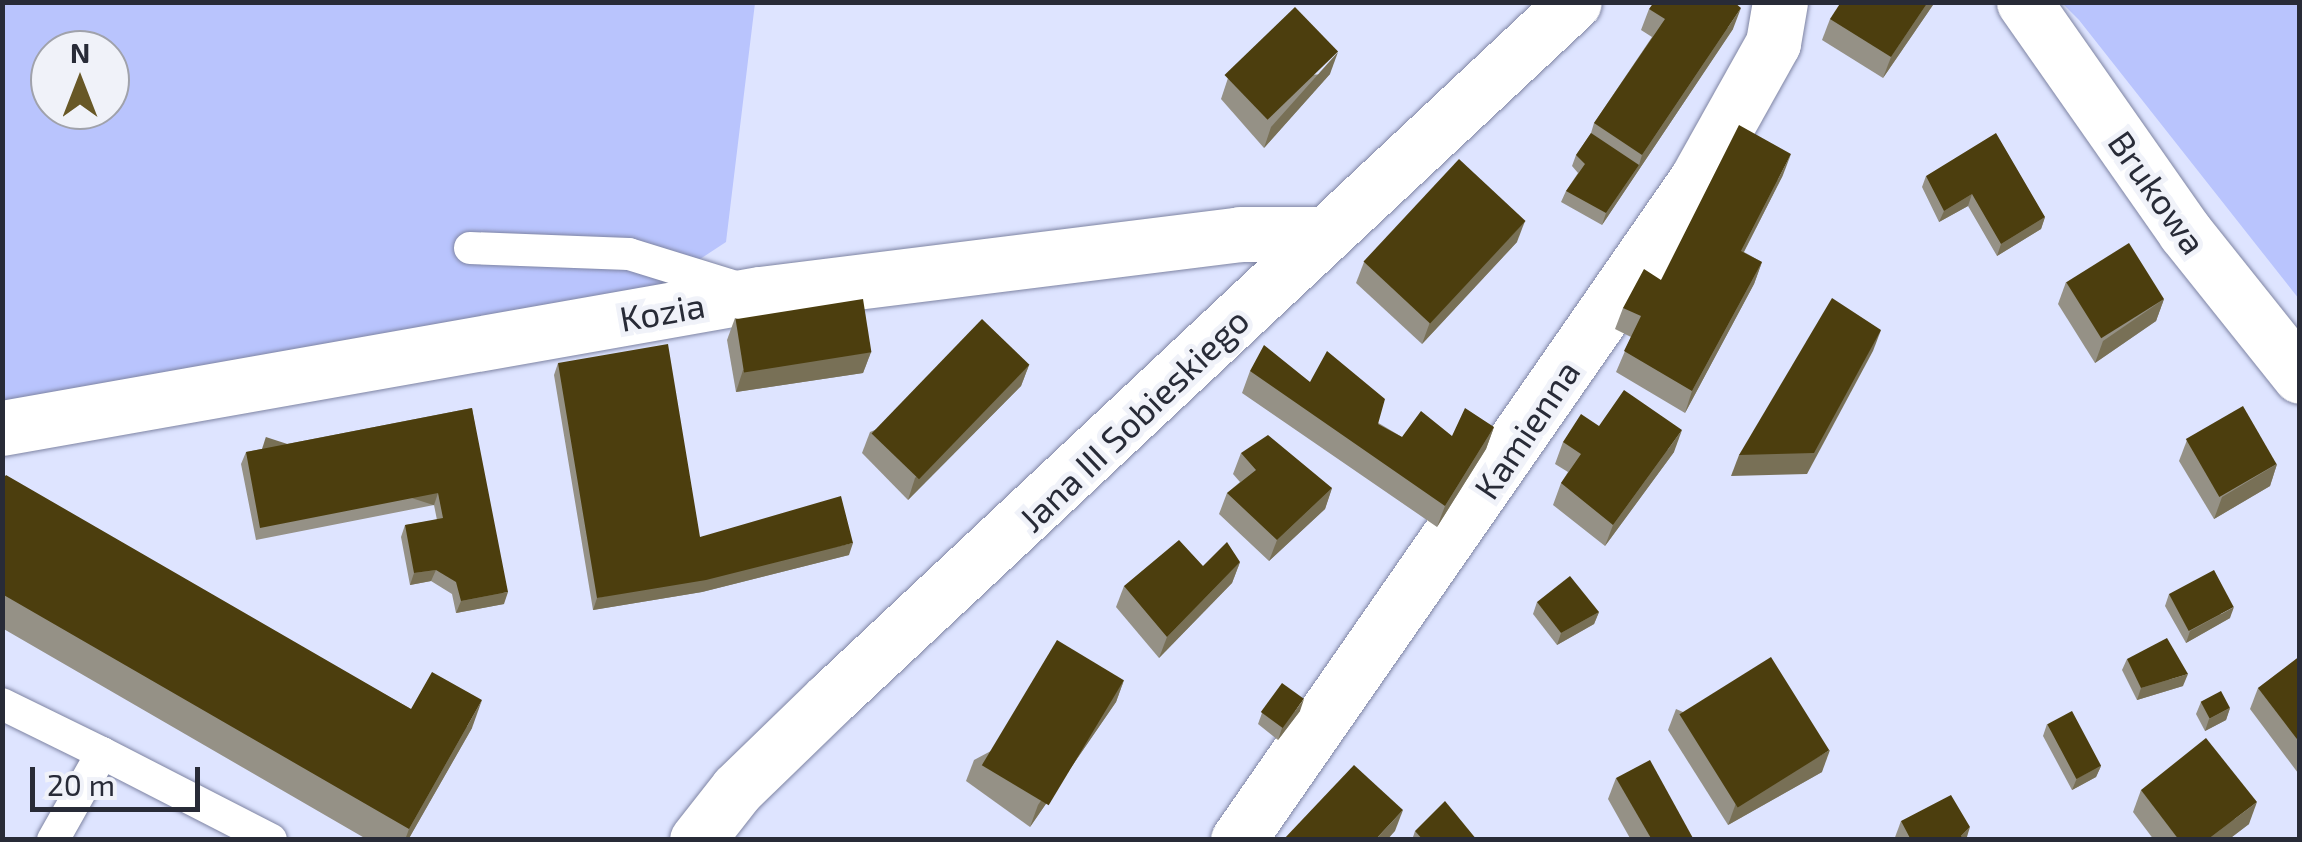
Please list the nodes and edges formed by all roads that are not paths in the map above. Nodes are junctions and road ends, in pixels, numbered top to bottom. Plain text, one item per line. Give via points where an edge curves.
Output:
1 (1574, 2) edge
2 (1780, 2) edge
3 (2024, 2) edge
4 (1326, 234) junction
5 (470, 248) dead end
6 (760, 294) junction
7 (2300, 376) edge
8 (2, 428) edge
9 (2, 704) edge
10 (102, 753) junction
11 (53, 840) edge
12 (272, 840) edge
13 (697, 840) edge
14 (1238, 840) edge

1 - 4 street, Jana III Sobieskiego
2 - 14 street, Kamienna via 1773,43 1697,179
3 - 7 street, Brukowa via 2195,246
4 - 6 street, Kozia via 1240,234
4 - 13 street, Jana III Sobieskiego via 830,699 737,789
5 - 6 lane via 628,254
6 - 8 street, Kozia
9 - 10 lane
10 - 11 lane
10 - 12 lane

